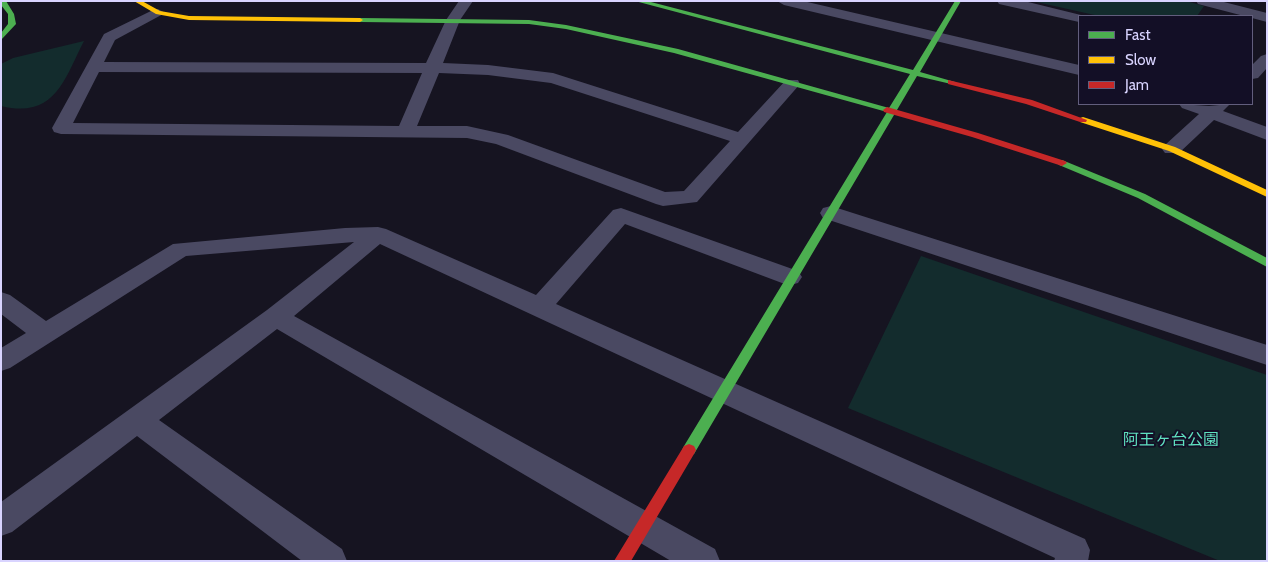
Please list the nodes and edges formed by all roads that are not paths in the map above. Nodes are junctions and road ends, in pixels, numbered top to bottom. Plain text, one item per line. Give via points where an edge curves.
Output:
1 (2, 1) edge
2 (137, 1) edge
3 (466, 1) edge
4 (638, 1) edge
5 (784, 1) edge
6 (958, 1) edge
7 (1004, 1) edge
8 (1204, 1) edge
9 (158, 13) junction
10 (1078, 18) edge
11 (1267, 18) edge
12 (453, 20) junction
13 (935, 36) junction
14 (1, 38) edge
15 (96, 67) junction
16 (433, 68) junction
17 (1078, 70) edge
18 (916, 73) junction
19 (792, 84) junction
20 (1195, 105) edge
21 (1216, 108) edge
22 (890, 112) junction
23 (406, 130) junction
24 (1267, 134) edge
25 (741, 139) junction
26 (1172, 149) junction
27 (1267, 194) edge
28 (831, 213) junction
29 (378, 234) junction
30 (1267, 263) edge
31 (790, 277) junction
32 (1, 301) edge
33 (541, 306) junction
34 (276, 317) junction
35 (45, 333) junction
36 (1267, 355) edge
37 (1, 361) edge
38 (722, 391) junction
39 (137, 420) junction
40 (1, 521) edge
41 (643, 527) junction
42 (330, 561) edge
43 (622, 561) edge
44 (703, 561) edge
45 (1072, 561) edge

1 - 14 street via 11,14 12,24
2 - 9 street
3 - 12 street
4 - 18 street
5 - 13 street
6 - 13 street
7 - 10 street
8 - 11 street
9 - 12 street via 189,18
9 - 15 street via 109,37
12 - 16 street
12 - 19 street via 529,22 571,27 629,39
13 - 17 street
13 - 18 street
15 - 16 street
15 - 23 street via 61,128
16 - 23 street
16 - 25 street via 488,70 553,78
18 - 22 street
18 - 26 street via 1029,102
19 - 22 street
19 - 25 street
20 - 21 street
21 - 24 street
21 - 26 street
22 - 28 street
22 - 30 street via 1067,164 1219,234
23 - 25 street via 467,132 501,139 663,199 690,197
26 - 27 street
28 - 31 street
28 - 36 street
29 - 33 street
29 - 34 street
29 - 35 street via 181,249
31 - 33 street via 621,215
31 - 38 street
32 - 35 street
33 - 38 street
34 - 39 street
34 - 41 street
35 - 37 street
38 - 41 street
38 - 45 street via 1073,550
39 - 40 street
39 - 42 street
41 - 43 street
41 - 44 street

